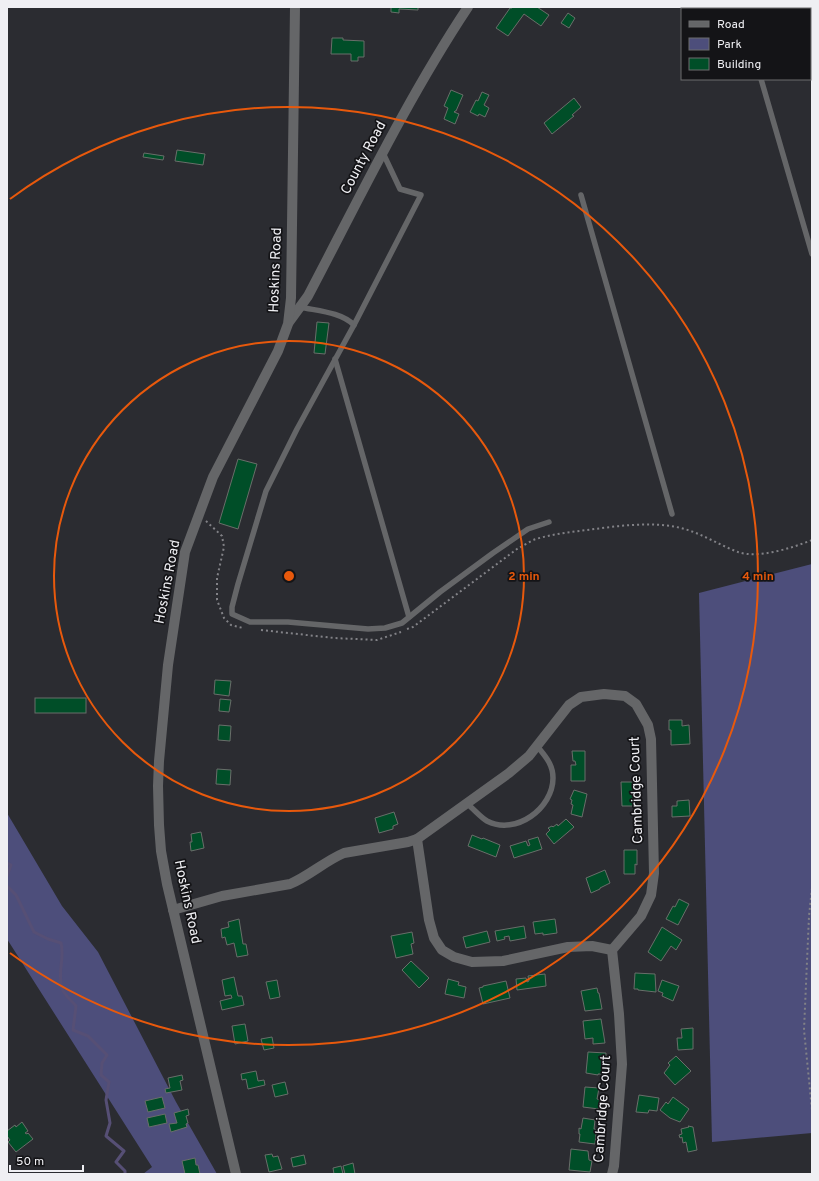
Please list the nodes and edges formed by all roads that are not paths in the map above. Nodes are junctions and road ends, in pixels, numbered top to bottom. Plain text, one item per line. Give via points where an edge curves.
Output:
1 (294, 7) edge
2 (468, 7) edge
3 (761, 80) edge
4 (383, 153) junction
5 (581, 195) dead end
6 (812, 254) edge
7 (300, 307) junction
8 (288, 324) junction
9 (354, 325) junction
10 (335, 359) junction
11 (672, 514) dead end
12 (549, 522) dead end
13 (409, 617) junction
14 (537, 746) junction
15 (466, 803) junction
16 (416, 839) junction
17 (174, 910) junction
18 (612, 950) junction
19 (236, 1174) edge
20 (612, 1174) edge

1 - 8 street, Hoskins Road via 291,298
2 - 4 street, County Road via 448,36
3 - 6 lane
4 - 7 street, County Road
4 - 9 lane via 400,189 421,195
5 - 11 lane
7 - 8 street, County Road
7 - 9 lane via 333,314 349,320
8 - 17 street, Hoskins Road via 278,351 213,477 185,552 168,665 158,786 161,851
9 - 10 lane
10 - 13 lane
10 - 13 lane via 266,491 238,584 232,614 250,622 288,622 368,629 385,628 402,623
12 - 13 lane via 522,533
14 - 15 street, Cambridge Court via 510,773
14 - 15 lane via 549,760 553,778 548,799 533,815 522,822 501,824 487,821
14 - 18 street, Cambridge Court via 560,715 580,697 604,694 625,696 636,704 648,725 651,739 654,873 651,895 641,916
15 - 16 street, Cambridge Court
16 - 17 street, Cambridge Court via 344,853 290,884 222,896
16 - 18 street via 434,938 442,950 454,957 472,962 504,961 568,947 592,946
17 - 19 street, Hoskins Road
18 - 20 street, Cambridge Court via 620,1014 622,1064

